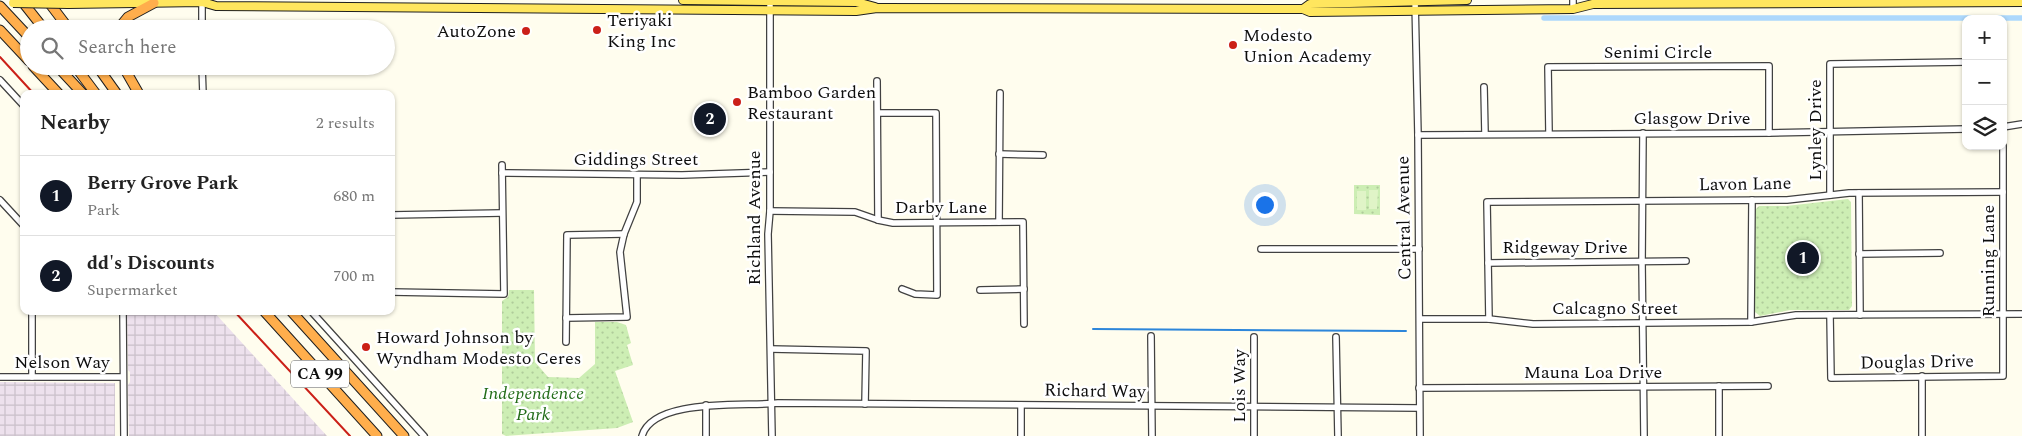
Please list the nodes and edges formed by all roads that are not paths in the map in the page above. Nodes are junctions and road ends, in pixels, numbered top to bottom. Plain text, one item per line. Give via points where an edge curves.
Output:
1 (48, 0) edge
2 (683, 0) edge
3 (1467, 0) edge
4 (1573, 0) edge
5 (1579, 0) edge
6 (203, 1) edge
7 (770, 1) edge
8 (1415, 1) edge
9 (17, 2) edge
10 (1699, 2) edge
11 (2022, 2) edge
12 (154, 3) junction
13 (1095, 4) edge
14 (1593, 4) junction
15 (0, 5) edge
16 (877, 8) junction
17 (1303, 9) junction
18 (1573, 9) junction
19 (770, 10) junction
20 (1415, 11) junction
21 (35, 20) edge
22 (63, 20) edge
23 (126, 20) edge
24 (202, 20) edge
25 (20, 27) edge
26 (0, 30) edge
27 (20, 51) edge
28 (1962, 62) edge
29 (41, 75) edge
30 (65, 75) edge
31 (82, 75) edge
32 (103, 75) edge
33 (128, 75) edge
34 (202, 75) edge
35 (0, 80) edge
36 (878, 81) dead end
37 (1484, 87) dead end
38 (55, 90) edge
39 (79, 90) edge
40 (93, 90) edge
41 (114, 90) edge
42 (137, 90) edge
43 (203, 90) edge
44 (1000, 93) dead end
45 (20, 102) edge
46 (878, 113) junction
47 (2022, 124) edge
48 (2007, 126) edge
49 (1962, 129) edge
50 (1830, 130) junction
51 (1549, 133) junction
52 (1643, 133) junction
53 (1769, 133) junction
54 (1485, 134) junction
55 (1418, 135) junction
56 (2003, 150) edge
57 (999, 154) junction
58 (1043, 155) dead end
59 (502, 164) dead end
60 (770, 172) junction
61 (502, 174) junction
62 (638, 175) junction
63 (2003, 192) junction
64 (1859, 193) junction
65 (1830, 195) junction
66 (0, 200) edge
67 (1642, 200) junction
68 (1752, 200) junction
69 (770, 211) junction
70 (502, 213) junction
71 (395, 214) edge
72 (878, 220) junction
73 (20, 222) edge
74 (999, 222) junction
75 (937, 223) junction
76 (624, 234) junction
77 (1262, 249) dead end
78 (1419, 249) junction
79 (1940, 253) dead end
80 (1860, 254) junction
81 (1686, 261) dead end
82 (1642, 262) junction
83 (1488, 263) junction
84 (902, 289) dead end
85 (1024, 289) junction
86 (980, 290) dead end
87 (395, 292) edge
88 (2003, 314) junction
89 (2022, 314) edge
90 (32, 315) edge
91 (123, 315) edge
92 (268, 315) edge
93 (295, 315) edge
94 (315, 315) edge
95 (1830, 315) junction
96 (1860, 315) junction
97 (566, 318) junction
98 (1420, 319) junction
99 (1489, 319) junction
100 (1751, 322) junction
101 (1642, 323) junction
102 (1024, 324) dead end
103 (1151, 336) dead end
104 (1254, 337) dead end
105 (1336, 337) dead end
106 (566, 342) dead end
107 (771, 349) junction
108 (1922, 376) junction
109 (2003, 376) joint
110 (0, 377) edge
111 (32, 377) junction
112 (123, 377) junction
113 (1643, 386) junction
114 (1719, 386) junction
115 (1768, 386) dead end
116 (1419, 388) junction
117 (771, 404) junction
118 (865, 404) junction
119 (706, 405) junction
120 (1021, 405) junction
121 (1152, 406) junction
122 (1254, 406) junction
123 (1337, 407) junction
124 (1419, 408) junction
125 (124, 436) edge
126 (377, 436) edge
127 (404, 436) edge
128 (424, 436) edge
129 (642, 436) edge
130 (706, 436) edge
131 (772, 436) edge
132 (1021, 436) edge
133 (1152, 436) edge
134 (1254, 436) edge
135 (1338, 436) edge
136 (1420, 436) edge
137 (1644, 436) edge
138 (1719, 436) edge
139 (1922, 436) edge

1 - 22 highway
2 - 7 main road
3 - 8 main road
4 - 18 street
5 - 14 main road
6 - 12 main road
6 - 19 main road via 216,6
6 - 24 street
7 - 16 main road via 856,2
7 - 19 street, Richland Avenue
8 - 17 main road via 1310,4
8 - 20 street, Central Avenue
9 - 12 main road, bridge
9 - 15 main road
9 - 21 highway
10 - 11 main road
10 - 14 main road
12 - 23 highway
13 - 16 main road
13 - 17 main road
14 - 18 main road
15 - 25 highway
16 - 19 main road via 856,11
17 - 20 main road via 1310,12
18 - 20 main road
19 - 60 street, Richland Avenue
20 - 55 street, Central Avenue
26 - 27 highway
28 - 50 street, Lynley Drive via 1830,64
29 - 38 highway
30 - 39 highway
31 - 40 highway
32 - 41 highway
33 - 42 highway
34 - 43 street
35 - 45 street
36 - 46 street
37 - 54 street
44 - 57 street
46 - 72 street
46 - 75 street via 936,113
47 - 48 street
49 - 50 street, Glasgow Drive
50 - 53 street, Glasgow Drive
50 - 65 street, Lynley Drive
51 - 52 street, Glasgow Drive
51 - 53 street, Senimi Circle via 1548,67 1769,66
51 - 54 street, Glasgow Drive
52 - 53 street, Glasgow Drive
52 - 67 street
54 - 55 street, Glasgow Drive
55 - 78 street, Central Avenue
56 - 63 street, Running Lane
57 - 58 street
57 - 74 street
59 - 61 street
60 - 62 street, Giddings Street
60 - 69 street, Richland Avenue
61 - 62 street, Giddings Street
61 - 70 street
62 - 76 street via 637,202
63 - 64 street, Lavon Lane
63 - 88 street, Running Lane
64 - 65 street, Lavon Lane
64 - 80 street
65 - 68 street, Lavon Lane
66 - 73 street
67 - 68 street, Lavon Lane
67 - 82 street
67 - 83 street, Lavon Lane via 1487,202
68 - 100 street
69 - 72 street, Darby Lane via 855,212
69 - 107 street, Richland Avenue
70 - 71 street
70 - 87 street via 504,294
72 - 75 street, Darby Lane
74 - 75 street, Darby Lane
74 - 85 street, Darby Lane via 1023,222
75 - 84 street via 937,295 915,294
76 - 97 street via 567,235
76 - 97 street via 620,262 627,317
77 - 78 street
78 - 98 street, Central Avenue
79 - 80 street
80 - 96 street
81 - 82 street, Ridgeway Drive
82 - 83 street, Ridgeway Drive
82 - 101 street
83 - 99 street
85 - 86 street
85 - 102 street
88 - 89 street
88 - 96 street
88 - 109 street, Running Lane
90 - 111 street
91 - 112 street
92 - 126 highway, CA 99
93 - 127 highway, CA 99
94 - 128 street
95 - 96 street, Calcagno Street
95 - 100 street, Calcagno Street
95 - 108 street, Douglas Drive via 1831,378
97 - 106 street
98 - 99 street, Calcagno Street
98 - 116 street, Central Avenue
99 - 101 street, Calcagno Street via 1532,324
100 - 101 street, Calcagno Street
101 - 113 street
103 - 121 street
104 - 122 street, Lois Way
105 - 123 street
107 - 117 street, Richland Avenue
107 - 118 street via 866,351
108 - 109 street, Douglas Drive
108 - 139 street
110 - 111 street, Nelson Way
111 - 112 street, Nelson Way
112 - 125 street
113 - 114 street, Mauna Loa Drive
113 - 116 street, Mauna Loa Drive
113 - 137 street
114 - 115 street, Mauna Loa Drive
114 - 138 street
116 - 124 street, Central Avenue
117 - 118 street, Richard Way
117 - 119 street, Richard Way
117 - 131 street, Richland Avenue
118 - 120 street, Richard Way
119 - 129 street, Richard Way via 654,420
119 - 130 street
120 - 121 street, Richard Way
120 - 132 street
121 - 122 street, Richard Way
121 - 133 street
122 - 123 street, Richard Way
122 - 134 street, Lois Way
123 - 124 street, Richard Way
123 - 135 street
124 - 136 street, Central Avenue

